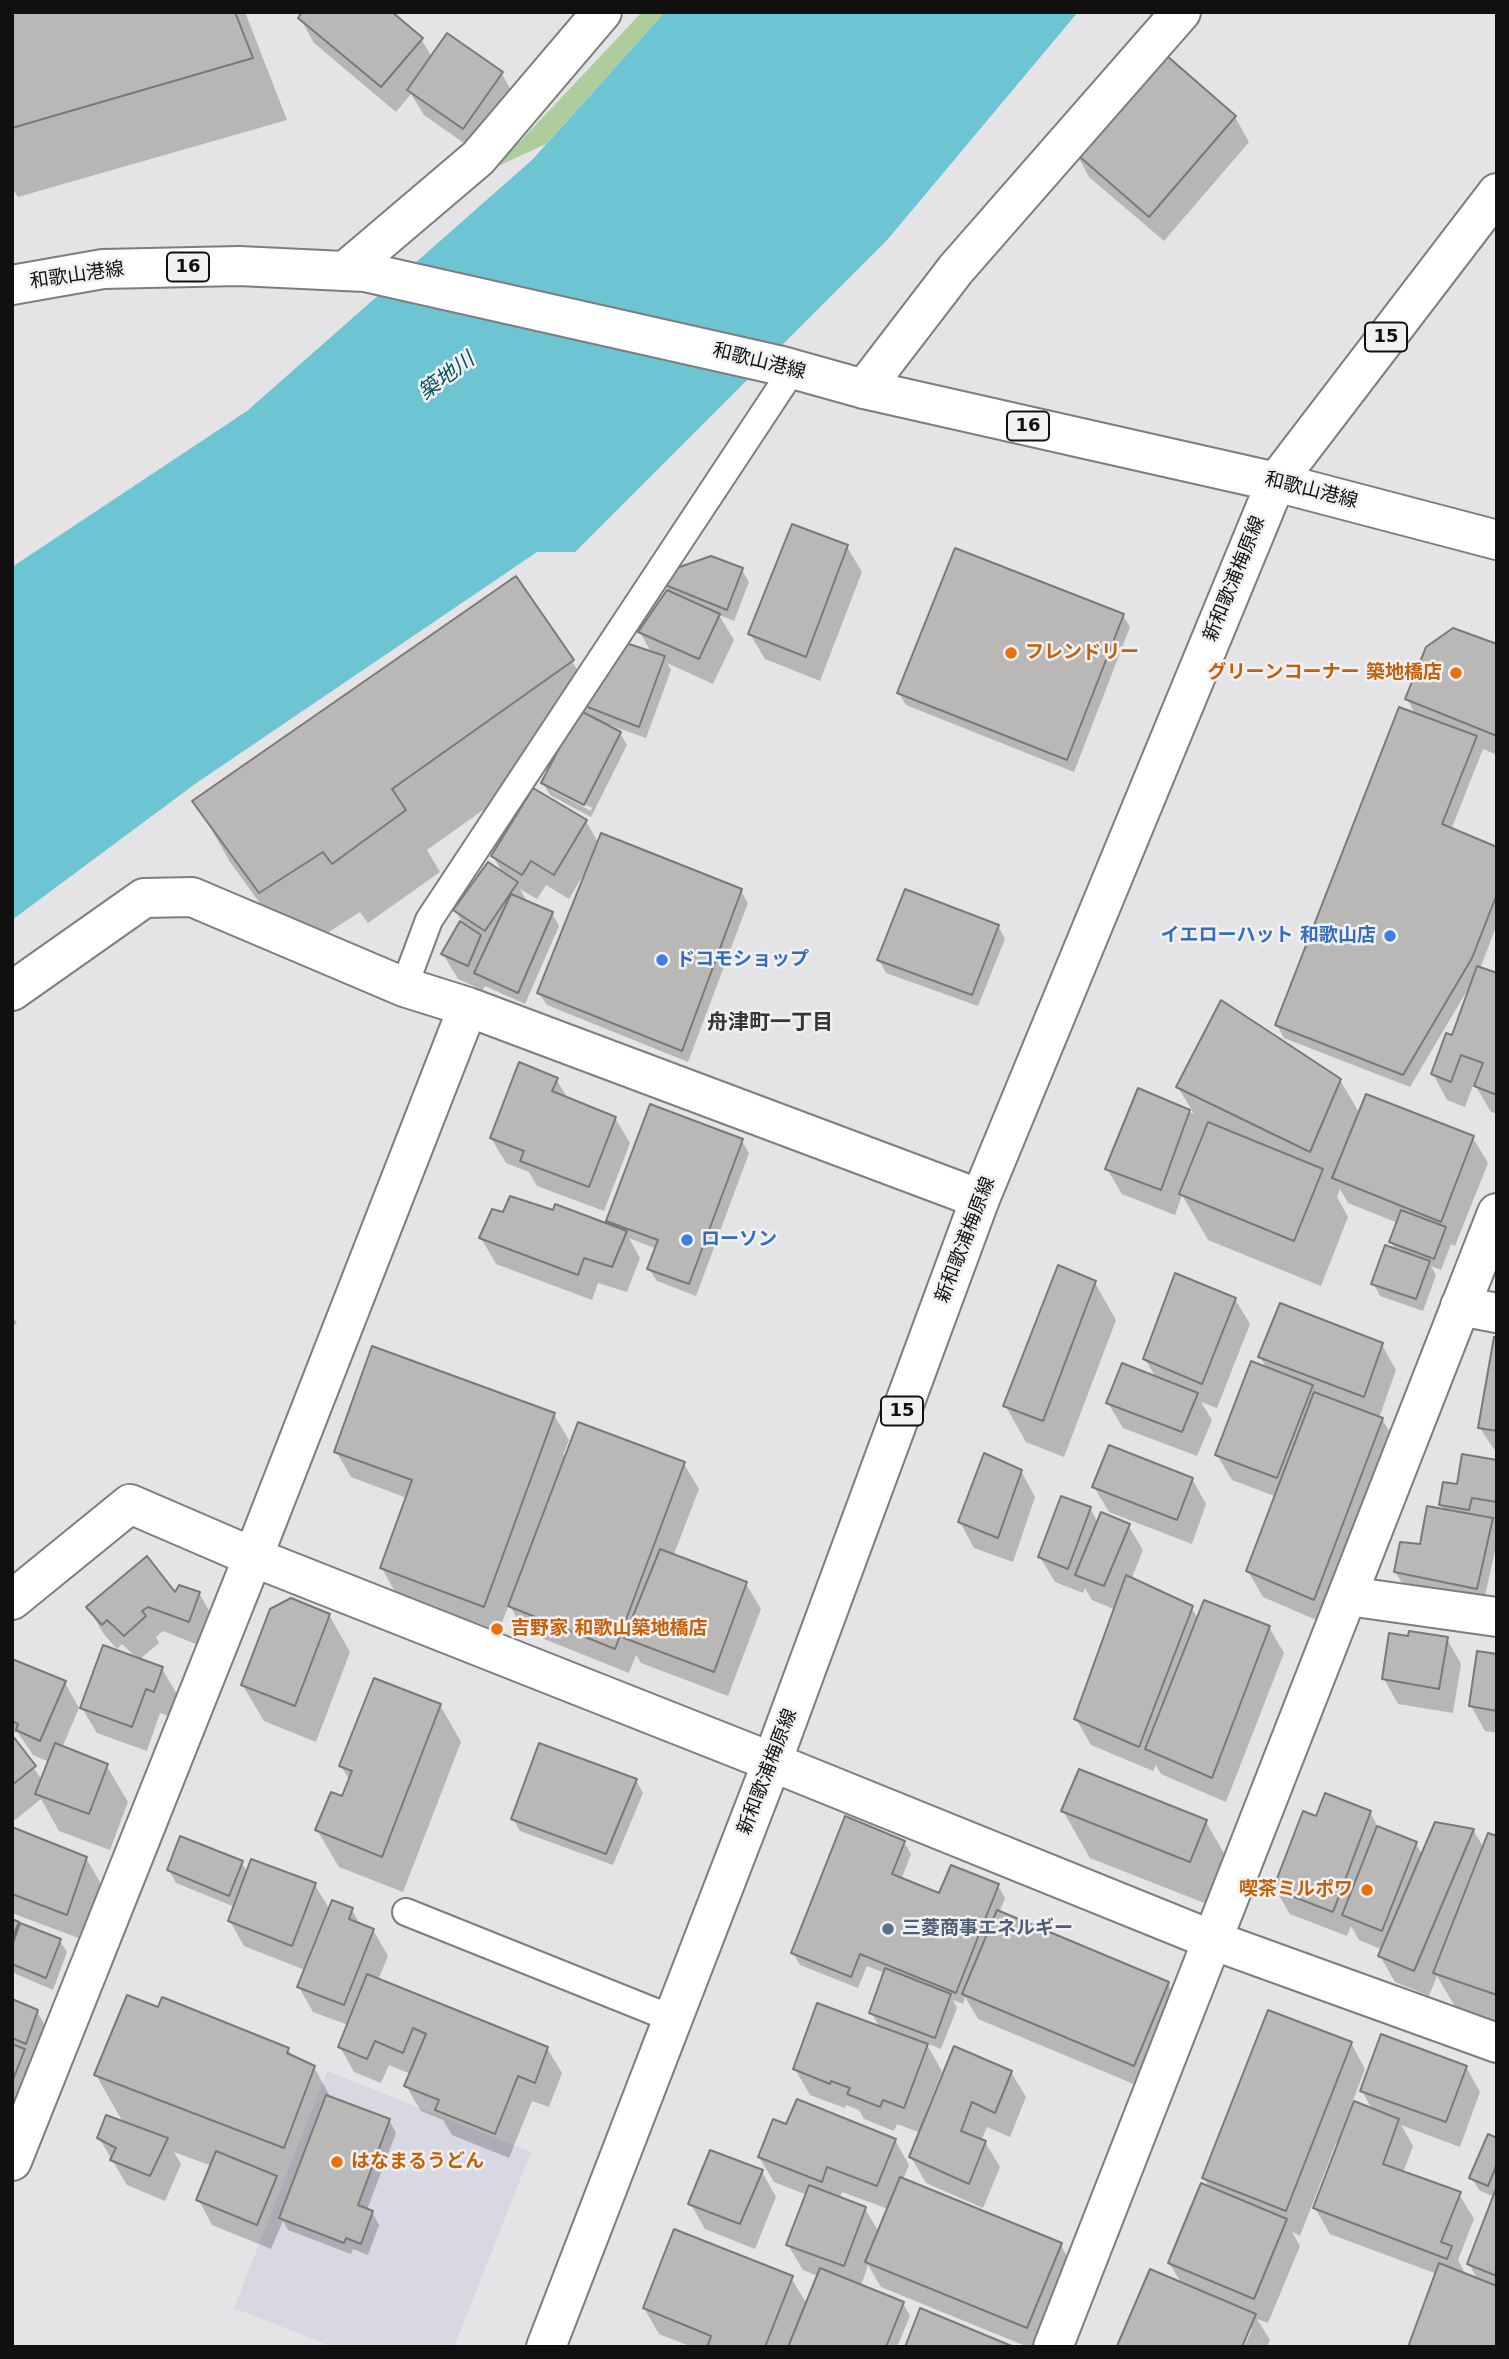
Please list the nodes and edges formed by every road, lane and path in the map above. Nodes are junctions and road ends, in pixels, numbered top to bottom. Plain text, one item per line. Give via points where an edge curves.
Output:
1 (602, 12) edge
2 (1181, 12) edge
3 (1497, 193) edge
4 (355, 272) junction
5 (12, 285) edge
6 (788, 367) junction
7 (864, 389) junction
8 (1276, 482) junction
9 (1497, 540) edge
10 (404, 987) junction
11 (12, 991) edge
12 (468, 1007) junction
13 (980, 1199) junction
14 (1497, 1213) edge
15 (1479, 1310) edge
16 (253, 1558) junction
17 (1348, 1596) junction
18 (12, 1600) edge
19 (1497, 1617) edge
20 (772, 1762) junction
21 (406, 1912) dead end
22 (1212, 1940) junction
23 (673, 2019) junction
24 (1497, 2043) edge
25 (12, 2161) edge
26 (546, 2347) edge
27 (1053, 2347) edge

1 - 4 street via 478,158
2 - 7 street via 956,269
3 - 8 street, 新和歌浦梅原線 / 15
4 - 5 street, 和歌山港線 / 16 via 239,266 103,269
4 - 6 street, 和歌山港線 / 16
6 - 7 street, 和歌山港線 / 16
6 - 10 lane via 429,920
7 - 8 street, 和歌山港線 / 16
8 - 9 street, 和歌山港線 / 16
8 - 13 street, 新和歌浦梅原線 / 15
10 - 11 street via 192,897 165,896 144,898
10 - 12 street
12 - 13 street
12 - 16 street
13 - 20 street, 新和歌浦梅原線 / 15
14 - 15 street
15 - 17 street
16 - 18 street via 130,1504
16 - 20 street
16 - 25 street
17 - 19 street
17 - 22 street
20 - 22 street
20 - 23 street, 新和歌浦梅原線 / 15
21 - 23 lane
22 - 24 street
22 - 27 street
23 - 26 street, 新和歌浦梅原線 / 15

